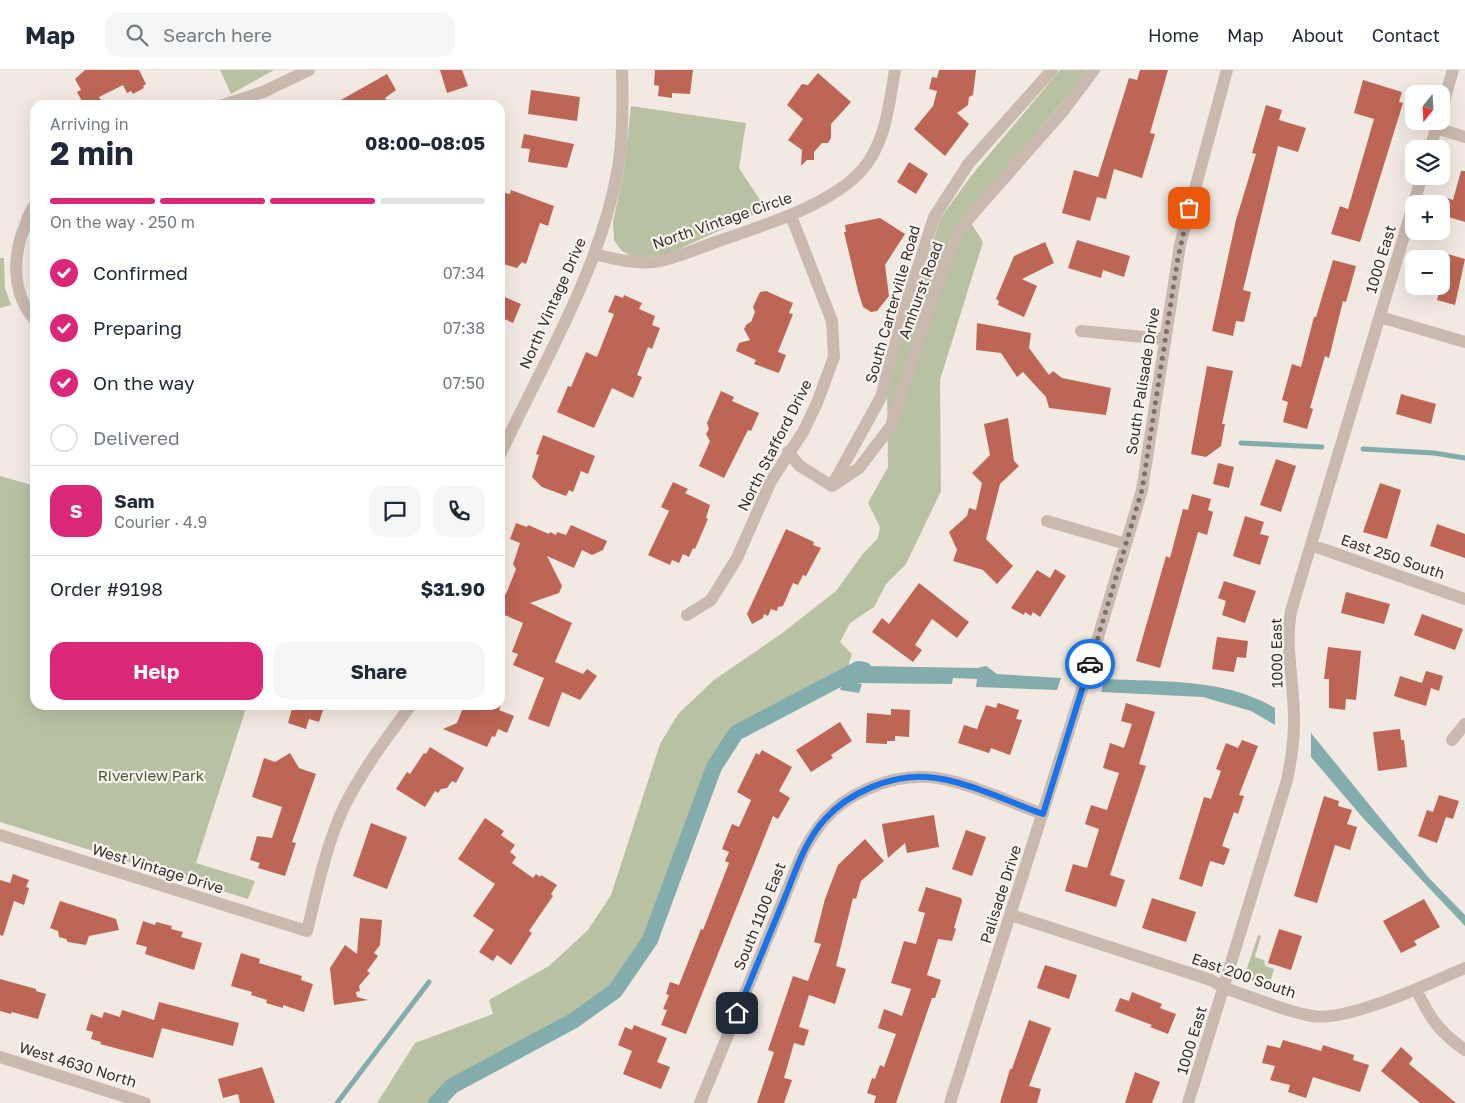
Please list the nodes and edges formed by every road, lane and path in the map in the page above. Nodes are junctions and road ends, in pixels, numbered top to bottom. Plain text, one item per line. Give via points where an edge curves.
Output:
1 (308, 70) edge
2 (622, 70) edge
3 (895, 70) edge
4 (1052, 70) edge
5 (1094, 70) edge
6 (1227, 70) edge
7 (1453, 70) edge
8 (1449, 85) edge
9 (238, 100) edge
10 (1449, 130) edge
11 (1465, 137) edge
12 (1419, 185) edge
13 (30, 216) edge
14 (791, 216) junction
15 (594, 254) junction
16 (30, 315) edge
17 (1380, 317) junction
18 (1081, 331) dead end
19 (1164, 339) junction
20 (1465, 342) edge
21 (505, 445) edge
22 (788, 452) junction
23 (832, 486) junction
24 (1047, 521) dead end
25 (1126, 544) junction
26 (1311, 545) junction
27 (1465, 599) edge
28 (687, 615) dead end
29 (1080, 694) joint
30 (407, 710) edge
31 (1465, 724) edge
32 (1452, 740) dead end
33 (1043, 814) junction
34 (0, 835) edge
35 (1011, 914) junction
36 (1465, 968) edge
37 (1224, 988) junction
38 (1416, 989) junction
39 (1465, 1050) edge
40 (0, 1057) edge
41 (145, 1103) edge
42 (700, 1103) edge
43 (950, 1103) edge
44 (1188, 1103) edge

1 - 9 street via 263,92
2 - 15 street, North Vintage Drive via 618,167
3 - 14 street, North Vintage Circle via 884,128 875,151 862,170 841,188
4 - 23 street, South Carterville Road via 969,163 934,218 881,397
5 - 23 street, Amhurst Road via 1064,110 963,225 930,305 891,426 859,468
6 - 19 street, South Palisade Drive via 1180,244
7 - 8 street
10 - 11 street
12 - 17 street, 1000 East
13 - 16 street via 17,245 20,299
14 - 15 street, North Vintage Circle via 655,262 634,263
14 - 22 street, North Stafford Drive via 832,321 834,357 803,432
15 - 21 street, North Vintage Drive via 578,295
17 - 20 street
17 - 26 street, 1000 East
18 - 19 street
19 - 25 street, South Palisade Drive via 1142,490
22 - 23 street via 800,466
22 - 28 street, North Stafford Drive via 737,558 711,600
24 - 25 street
25 - 29 street, South Palisade Drive
26 - 27 street, East 250 South
26 - 37 street, 1000 East via 1289,624 1294,722 1292,753 1282,801
29 - 33 street, Palisade Drive
30 - 34 street, West Vintage Drive via 374,755 344,808 321,871 307,931
31 - 32 street
33 - 35 street, Palisade Drive
33 - 42 street, South 1100 East via 960,784 927,777 901,779 851,797 825,819 803,852
35 - 37 street, East 200 South via 1211,980
35 - 43 street, Palisade Drive
36 - 38 street, East 200 South
37 - 38 street, East 200 South via 1312,1016 1330,1017
37 - 44 street, 1000 East
38 - 39 street via 1437,1028
40 - 41 street, West 4630 North

